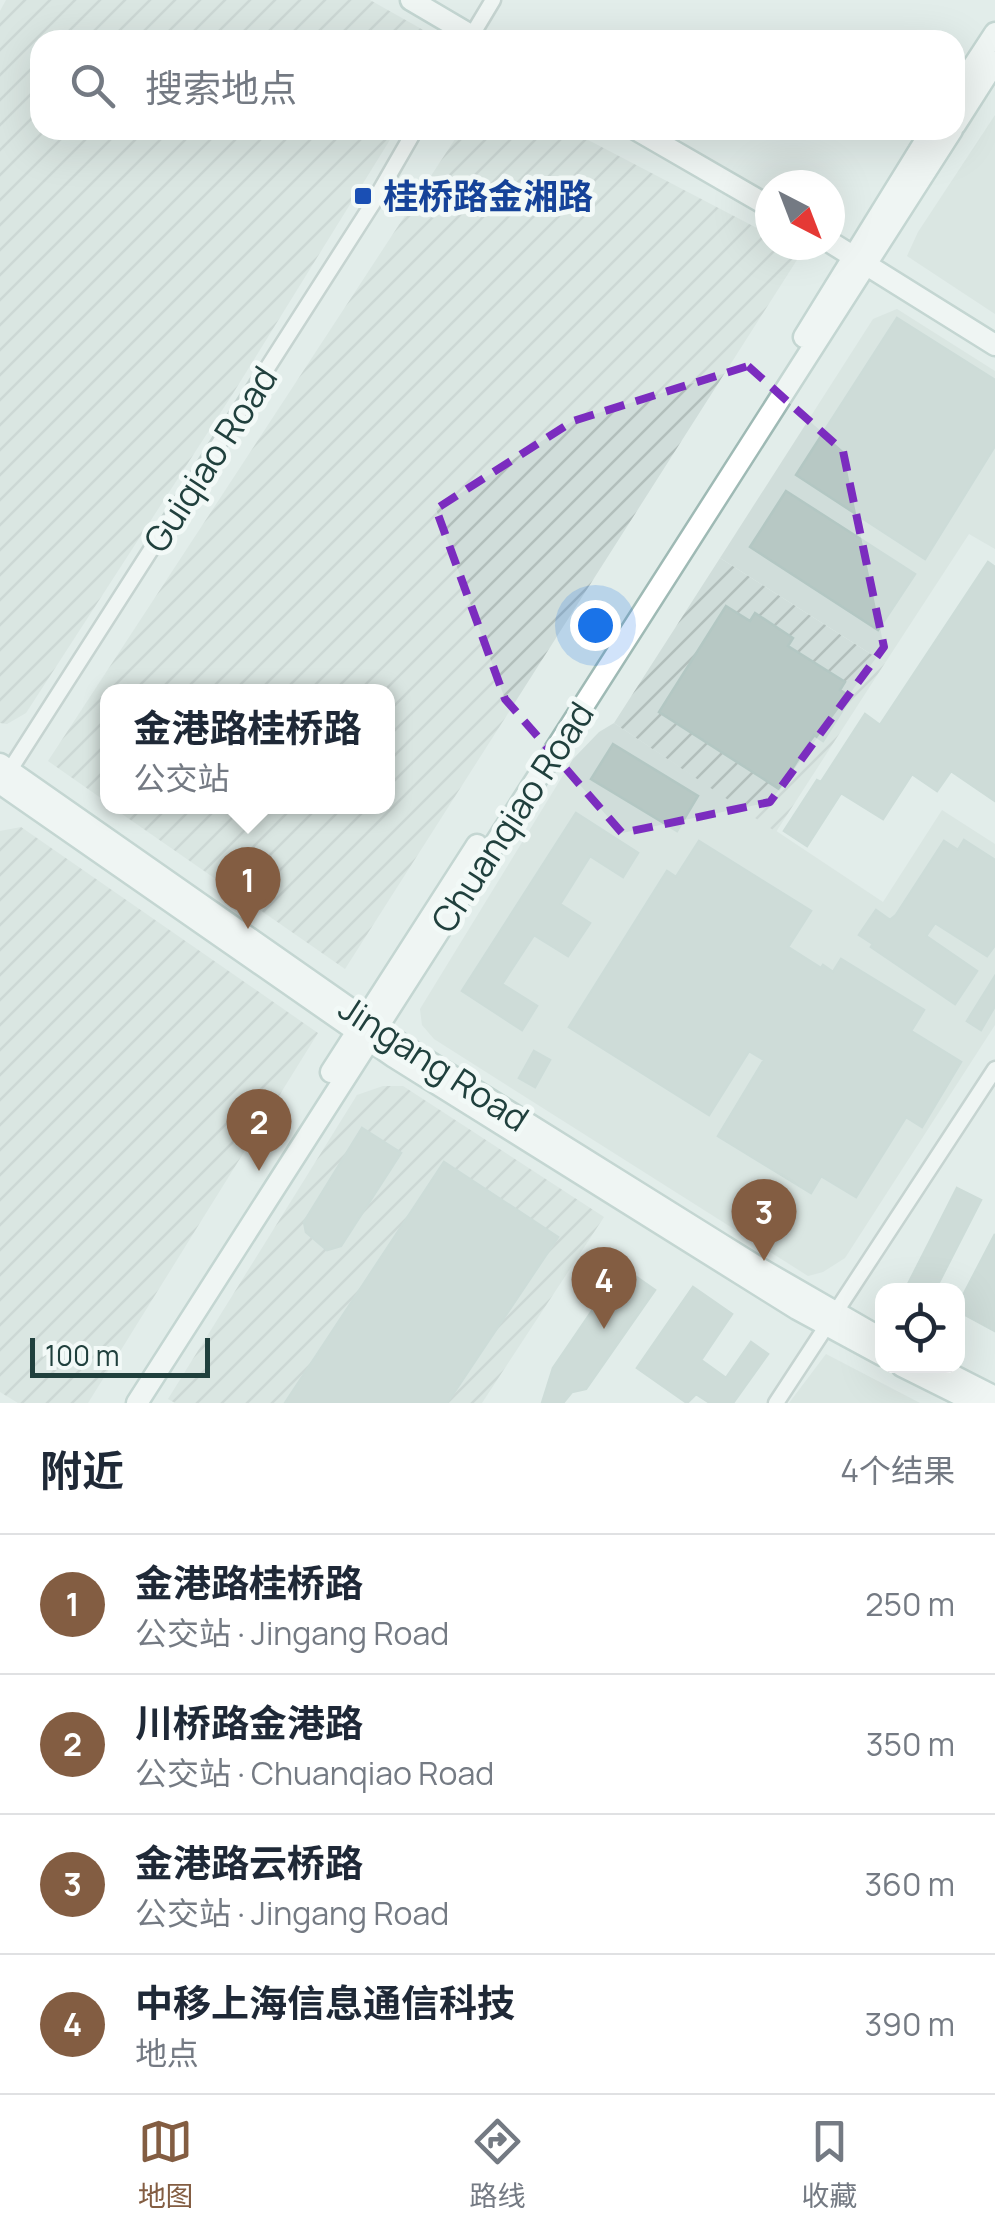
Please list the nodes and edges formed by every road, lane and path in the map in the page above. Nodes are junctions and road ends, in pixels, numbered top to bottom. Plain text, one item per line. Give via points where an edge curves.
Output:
1 (411, 0) edge
2 (493, 0) edge
3 (459, 30) edge
4 (478, 30) edge
5 (995, 33) edge
6 (995, 62) edge
7 (965, 79) edge
8 (965, 108) edge
9 (409, 140) edge
10 (654, 140) edge
11 (926, 140) edge
12 (944, 140) edge
13 (755, 198) edge
14 (845, 251) edge
15 (859, 259) junction
16 (995, 345) edge
17 (2, 778) edge
18 (366, 1029) junction
19 (995, 1069) edge
20 (831, 1320) junction
21 (875, 1336) edge
22 (875, 1351) edge
23 (916, 1373) edge
24 (948, 1373) edge
25 (995, 1396) edge
26 (122, 1403) edge
27 (136, 1403) edge
28 (776, 1403) edge
29 (976, 1403) edge

1 - 3 street
2 - 4 street
5 - 7 street
6 - 8 street, Chuanqiao Road
9 - 17 street, Guiqiao Road
10 - 13 street
11 - 15 street, Chuanqiao Road
12 - 15 street, Chuanqiao Road
14 - 15 street
15 - 16 street
15 - 18 street, Chuanqiao Road
17 - 18 street, Jingang Road
18 - 20 street, Jingang Road
18 - 26 street, Chuanqiao Road
18 - 27 street, Chuanqiao Road
19 - 20 street
20 - 21 street, Jingang Road
20 - 22 street, Jingang Road
20 - 28 street
23 - 29 street
24 - 25 street

